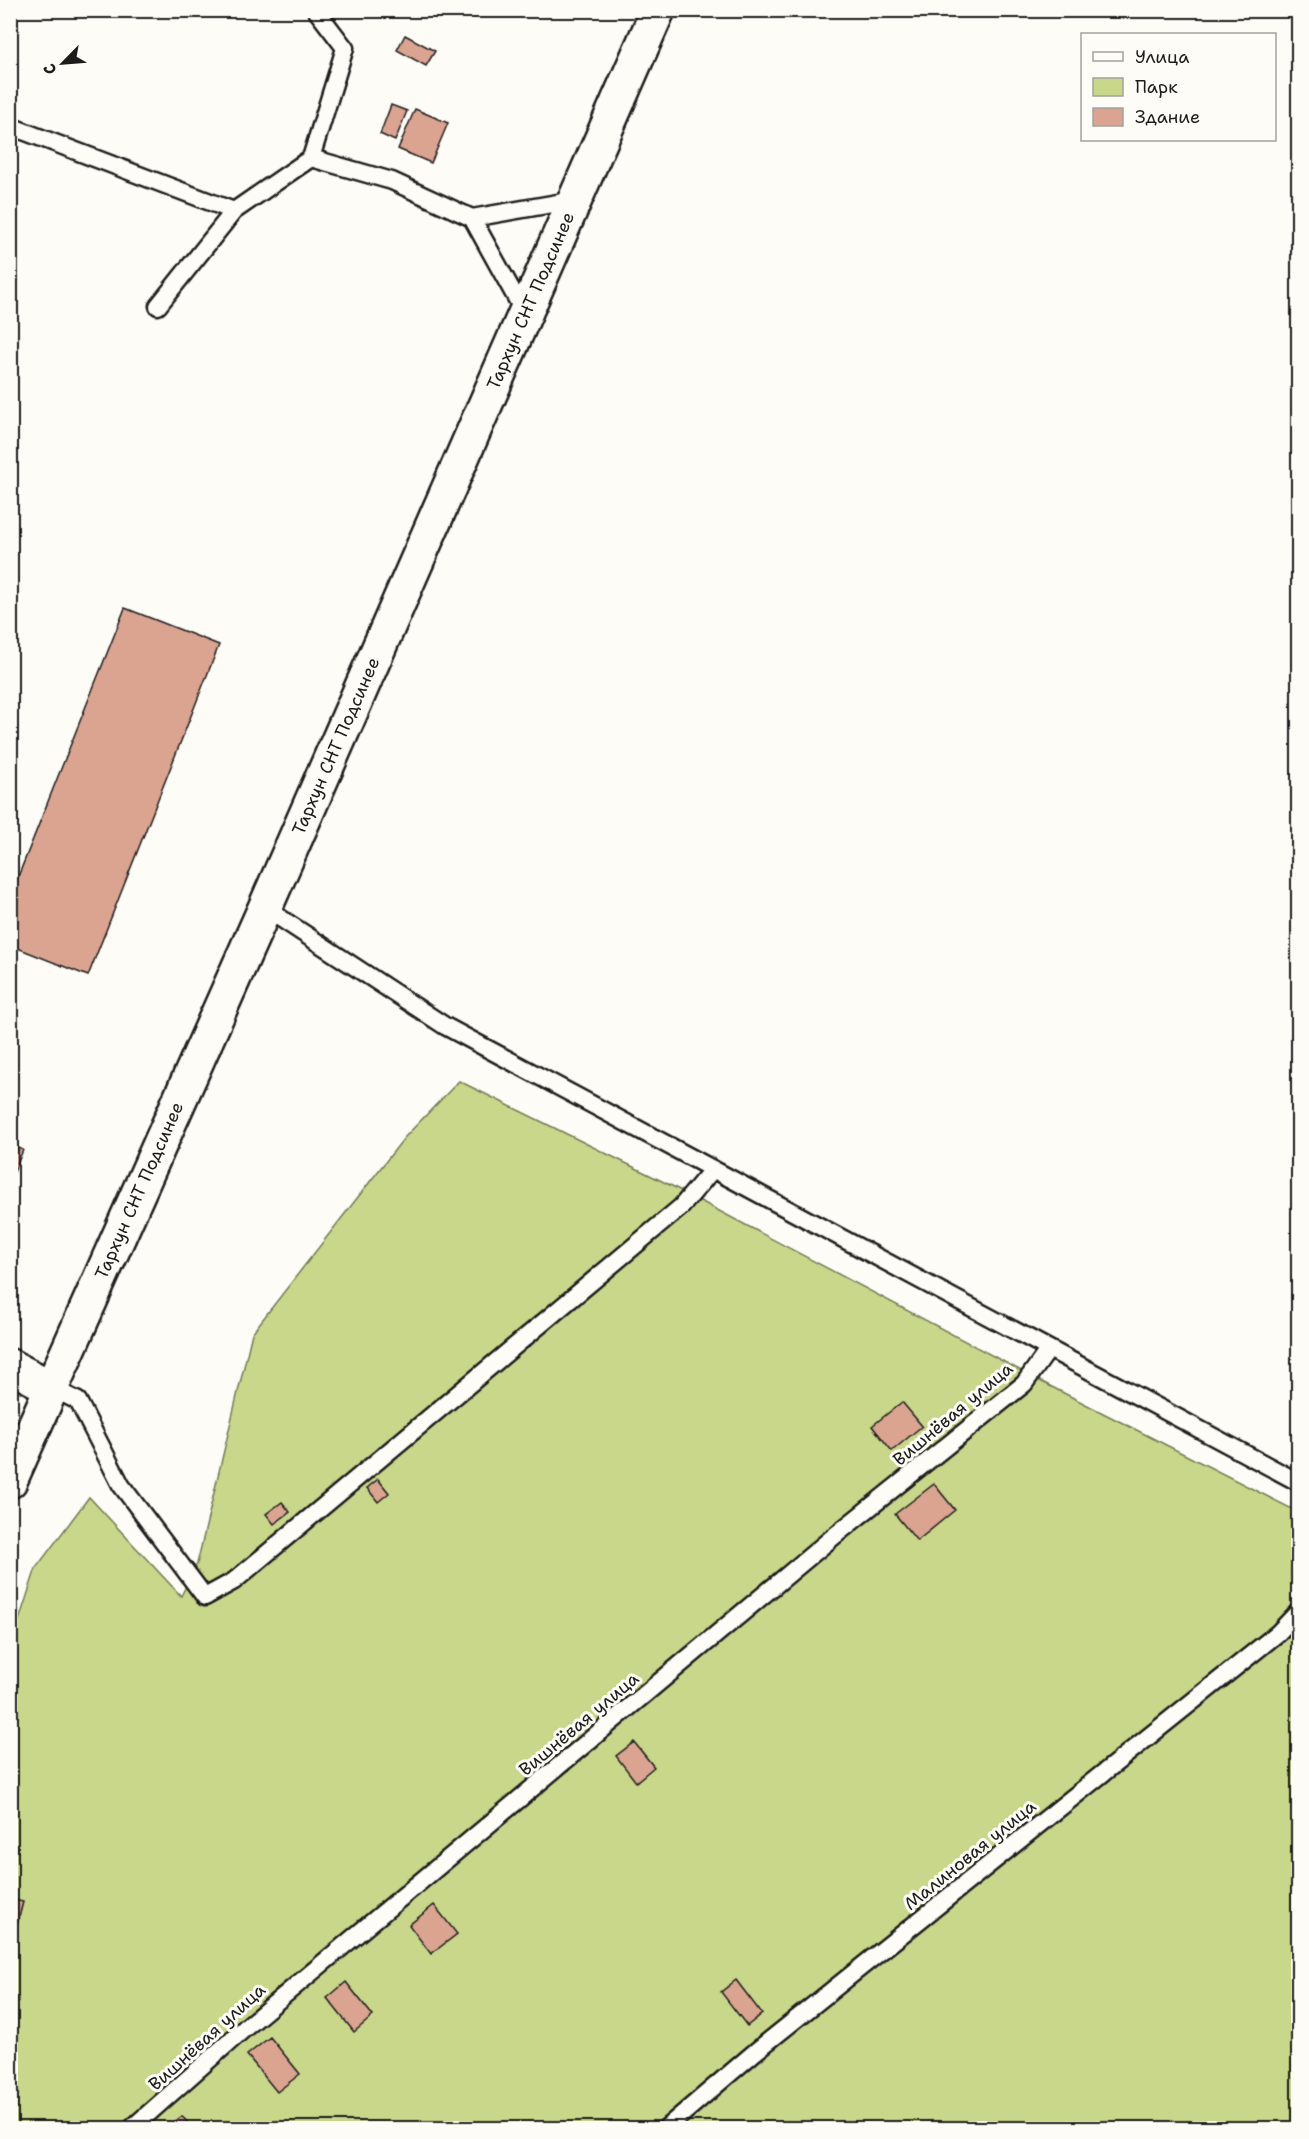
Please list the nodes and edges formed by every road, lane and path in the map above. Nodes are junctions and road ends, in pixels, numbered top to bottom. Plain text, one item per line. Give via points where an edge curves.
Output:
1 (316, 10) edge
2 (658, 10) edge
3 (10, 126) edge
4 (311, 158) junction
5 (575, 200) junction
6 (234, 211) junction
7 (472, 218) junction
8 (158, 306) dead end
9 (525, 315) junction
10 (264, 908) junction
11 (713, 1169) junction
12 (1049, 1349) junction
13 (10, 1366) edge
14 (51, 1388) junction
15 (10, 1481) edge
16 (1299, 1482) edge
17 (1299, 1612) edge
18 (132, 2128) edge
19 (666, 2128) edge

1 - 4 lane via 345,48
2 - 5 street, Тархун СНТ Подсинее
3 - 6 lane
4 - 6 lane
4 - 7 lane via 392,181
5 - 7 lane
5 - 9 street, Тархун СНТ Подсинее
6 - 8 lane
7 - 9 lane
9 - 10 street, Тархун СНТ Подсинее
10 - 11 lane via 445,1026
10 - 14 street, Тархун СНТ Подсинее
11 - 12 lane
11 - 14 lane via 681,1207 234,1581 205,1597 121,1485 78,1401
12 - 16 lane
12 - 18 lane, Вишнёвая улица via 1024,1384 778,1583 244,2028
13 - 14 street
14 - 15 street, Тархун СНТ Подсинее
17 - 19 lane, Малиновая улица via 1278,1633 755,2052

